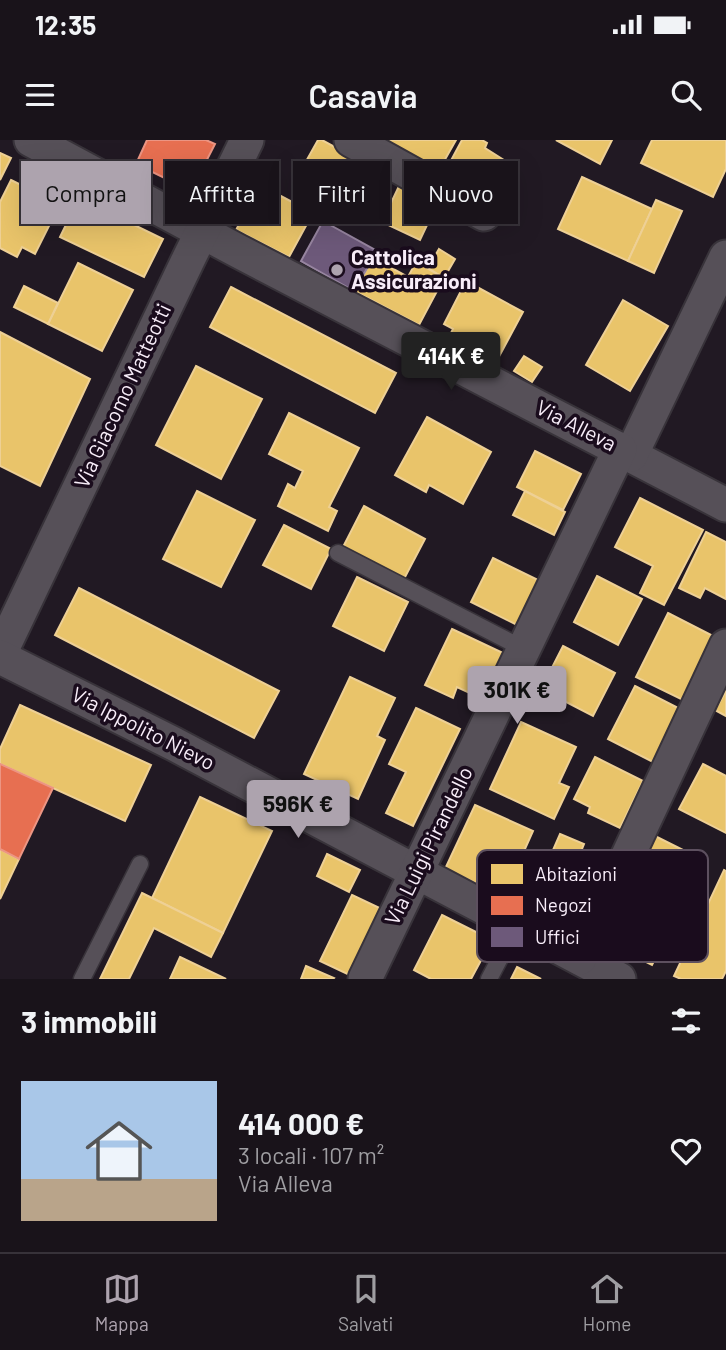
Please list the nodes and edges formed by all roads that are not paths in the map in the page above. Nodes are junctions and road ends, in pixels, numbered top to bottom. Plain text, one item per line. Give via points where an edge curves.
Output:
1 (31, 140) edge
2 (247, 140) edge
3 (351, 140) edge
4 (404, 169) edge
5 (202, 231) junction
6 (726, 257) edge
7 (626, 452) junction
8 (726, 505) edge
9 (338, 553) dead end
10 (726, 646) edge
11 (524, 649) junction
12 (0, 655) edge
13 (631, 850) edge
14 (140, 864) dead end
15 (416, 872) junction
16 (477, 904) edge
17 (498, 962) edge
18 (588, 962) edge
19 (82, 979) edge
20 (365, 979) edge
21 (489, 979) edge
22 (620, 979) edge

1 - 5 street, Via Alleva
2 - 5 street, Via Giacomo Matteotti
3 - 4 street
5 - 7 street, Via Alleva
5 - 12 street, Via Giacomo Matteotti
6 - 7 street, Via Luigi Pirandello
7 - 8 street, Via Alleva
7 - 11 street, Via Luigi Pirandello
9 - 11 lane
10 - 13 street
11 - 15 street, Via Luigi Pirandello
12 - 15 street, Via Ippolito Nievo
14 - 19 lane
15 - 16 street, Via Ippolito Nievo
15 - 20 street, Via Luigi Pirandello
17 - 21 lane
18 - 22 street, Via Ippolito Nievo

